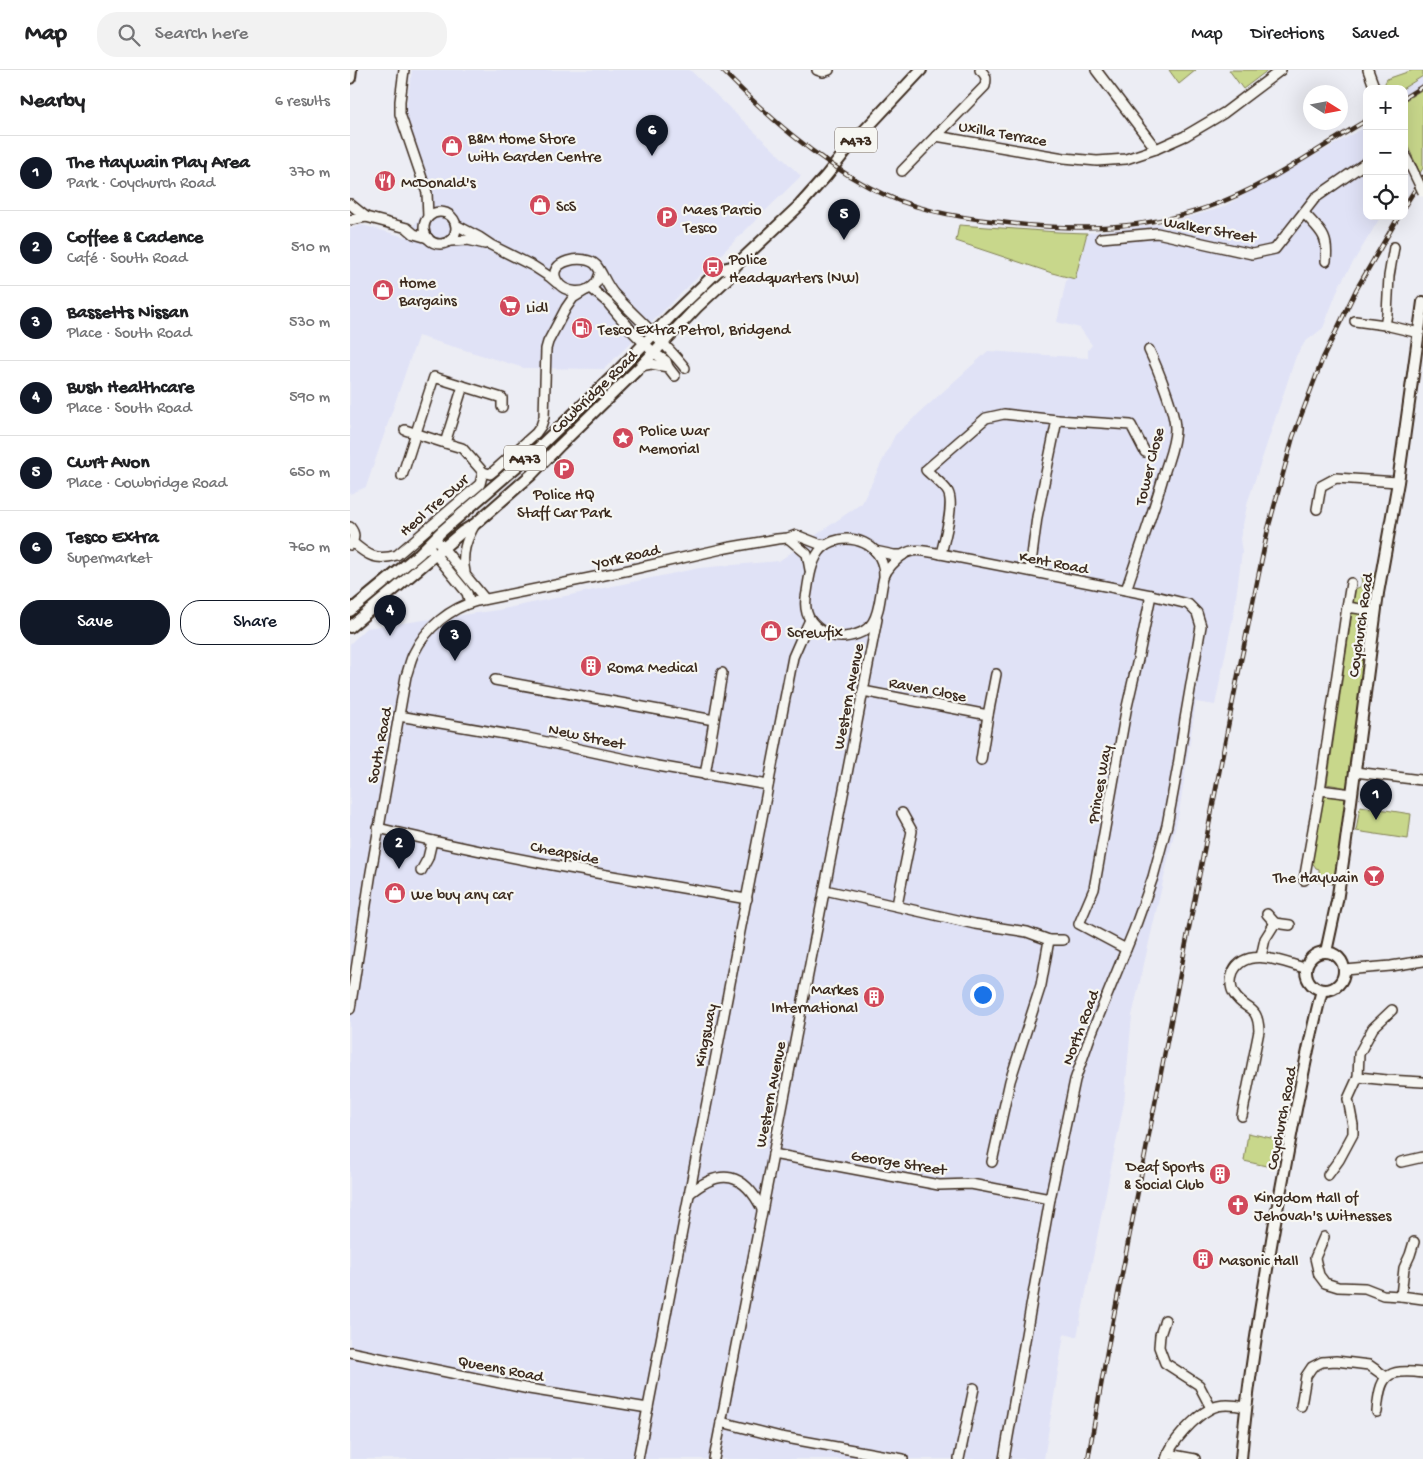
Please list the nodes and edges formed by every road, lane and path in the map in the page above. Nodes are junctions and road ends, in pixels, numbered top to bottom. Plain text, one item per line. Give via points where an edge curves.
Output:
1 (351, 70) edge
2 (404, 70) edge
3 (817, 70) edge
4 (829, 70) edge
5 (921, 70) edge
6 (980, 70) edge
7 (1096, 70) edge
8 (1281, 70) edge
9 (1368, 70) edge
10 (350, 78) edge
11 (1374, 85) edge
12 (936, 136) junction
13 (1156, 149) junction
14 (1408, 162) edge
15 (1363, 165) edge
16 (902, 171) dead end
17 (1423, 192) edge
18 (427, 193) junction
19 (350, 204) edge
20 (440, 212) junction
21 (1304, 213) junction
22 (366, 217) junction
23 (427, 219) junction
24 (350, 220) edge
25 (456, 225) junction
26 (407, 228) junction
27 (428, 238) junction
28 (1101, 238) dead end
29 (450, 241) junction
30 (490, 245) junction
31 (1394, 247) dead end
32 (1326, 261) dead end
33 (558, 265) junction
34 (533, 266) junction
35 (735, 266) junction
36 (600, 272) junction
37 (560, 286) junction
38 (588, 289) junction
39 (1423, 302) edge
40 (566, 308) junction
41 (1356, 321) dead end
42 (1385, 325) junction
43 (1419, 333) junction
44 (653, 334) junction
45 (644, 343) junction
46 (663, 343) junction
47 (1149, 350) dead end
48 (654, 353) junction
49 (641, 366) junction
50 (668, 368) junction
51 (685, 368) dead end
52 (675, 376) dead end
53 (463, 386) junction
54 (502, 407) dead end
55 (1057, 420) junction
56 (405, 430) dead end
57 (416, 433) junction
58 (445, 443) junction
59 (1145, 452) dead end
60 (483, 472) junction
61 (402, 476) dead end
62 (1398, 482) junction
63 (1316, 509) dead end
64 (474, 524) junction
65 (350, 527) edge
66 (788, 538) junction
67 (432, 542) junction
68 (351, 544) edge
69 (826, 544) junction
70 (875, 550) junction
71 (439, 551) junction
72 (941, 554) junction
73 (903, 555) junction
74 (1030, 571) junction
75 (810, 572) junction
76 (465, 574) junction
77 (884, 576) junction
78 (1351, 583) dead end
79 (1126, 590) junction
80 (1151, 595) junction
81 (485, 600) junction
82 (470, 603) junction
83 (1347, 607) junction
84 (350, 611) edge
85 (1375, 611) junction
86 (1197, 613) joint
87 (877, 616) junction
88 (810, 620) junction
89 (350, 627) edge
90 (722, 673) dead end
91 (996, 674) dead end
92 (495, 680) dead end
93 (863, 691) junction
94 (988, 715) junction
95 (399, 716) junction
96 (714, 720) junction
97 (981, 760) dead end
98 (1355, 772) junction
99 (705, 775) junction
100 (1421, 780) dead end
101 (768, 785) junction
102 (1320, 790) junction
103 (1352, 794) junction
104 (902, 813) dead end
105 (378, 828) junction
106 (432, 841) junction
107 (420, 871) dead end
108 (1315, 873) dead end
109 (825, 890) junction
110 (747, 899) junction
111 (897, 905) junction
112 (1267, 914) dead end
113 (1276, 923) junction
114 (1290, 925) dead end
115 (1049, 940) junction
116 (1063, 940) dead end
117 (1126, 949) junction
118 (1326, 952) junction
119 (1261, 957) junction
120 (1423, 961) edge
121 (1305, 968) junction
122 (1345, 970) junction
123 (1322, 990) junction
124 (350, 1009) edge
125 (1392, 1010) dead end
126 (1358, 1076) junction
127 (1423, 1082) edge
128 (1242, 1116) dead end
129 (773, 1154) junction
130 (1423, 1157) edge
131 (992, 1162) dead end
132 (1401, 1162) dead end
133 (1328, 1175) dead end
134 (689, 1194) junction
135 (1050, 1199) junction
136 (762, 1209) junction
137 (1324, 1237) dead end
138 (1414, 1242) dead end
139 (1401, 1296) junction
140 (1423, 1299) edge
141 (1165, 1320) dead end
142 (350, 1352) edge
143 (1423, 1373) edge
144 (1386, 1377) junction
145 (974, 1388) dead end
146 (1301, 1406) dead end
147 (1246, 1407) junction
148 (648, 1408) junction
149 (1212, 1408) junction
150 (1377, 1412) dead end
151 (721, 1422) junction
152 (1167, 1457) edge
153 (638, 1459) edge
154 (714, 1459) edge
155 (903, 1459) edge
156 (959, 1459) edge
157 (1004, 1459) edge
158 (1195, 1459) edge
159 (1241, 1459) edge

1 - 10 main road
2 - 18 street via 400,114
3 - 4 street
5 - 35 main road, Cowbridge Road / A473 via 800,205
6 - 12 street, Uxilla Terrace via 987,79 985,86
7 - 13 street
8 - 13 street, Uxilla Terrace via 1224,114
9 - 11 street
12 - 13 street, Uxilla Terrace via 1097,161 1126,159
12 - 16 street, Uxilla Terrace
14 - 17 street, bridge
15 - 21 street, Walker Street via 1316,198
18 - 20 street
18 - 23 street
19 - 22 street
20 - 23 street
20 - 25 street via 452,216
21 - 28 street, Walker Street via 1275,249 1252,254 1157,233
21 - 32 street via 1324,236
22 - 24 street
22 - 26 street
23 - 26 street
23 - 27 street via 425,233
25 - 29 street
25 - 30 street
26 - 27 street
27 - 29 street via 441,244
29 - 30 street via 468,240
30 - 34 street
31 - 42 street
33 - 34 street via 548,268
33 - 36 street via 585,260 596,265
33 - 37 street via 555,278
34 - 37 street
35 - 44 main road, Cowbridge Road / A473 via 720,270
35 - 46 main road, Cowbridge Road / A473 via 728,278
36 - 38 street via 596,284
36 - 44 street via 613,292
37 - 38 street via 571,291
37 - 40 street
38 - 40 street, Heol Tre Dwr via 573,298
38 - 45 street via 608,303
39 - 43 main road, Coychurch Road
40 - 60 street, Heol Tre Dwr via 546,349 541,426 490,474
41 - 42 street
42 - 43 street
43 - 62 main road, Coychurch Road
44 - 45 main road, Cowbridge Road / A473
44 - 46 street
45 - 48 street
45 - 67 main road, Cowbridge Road / A473 via 613,376
46 - 48 main road, Cowbridge Road / A473
46 - 51 street
47 - 79 street, Tower Close via 1157,366 1175,429
48 - 49 main road, Cowbridge Road / A473
48 - 50 street via 666,361
49 - 50 street via 651,364
49 - 64 main road, Cowbridge Road / A473 via 531,475
50 - 52 street
53 - 54 street via 502,398
53 - 57 street via 434,377
53 - 58 street
55 - 59 street via 1132,425
55 - 72 street via 1004,414 986,418 926,470 948,492 950,500
55 - 74 street via 1037,517
56 - 57 street
57 - 58 street
57 - 61 street
58 - 60 street via 462,448
60 - 68 street, Heol Tre Dwr via 480,484 397,555 374,557
62 - 63 street via 1336,478 1321,486
62 - 85 main road, Coychurch Road
64 - 71 main road, Cowbridge Road / A473
64 - 76 street via 464,546
65 - 68 street, Heol Tre Dwr via 354,533
66 - 69 street, York Road via 796,535
66 - 75 street via 807,554
66 - 81 street, York Road via 726,548
67 - 71 street
67 - 84 main road, Cowbridge Road / A473
69 - 70 street via 850,538
69 - 75 street
70 - 73 street, Kent Road
70 - 77 street via 883,564
71 - 76 street
71 - 82 street via 467,593
71 - 89 main road, Cowbridge Road / A473
72 - 73 street, Kent Road via 915,551
72 - 74 street, Kent Road
73 - 77 street
74 - 79 street, Kent Road
75 - 88 street via 806,604
76 - 81 street
77 - 87 street
78 - 83 street
79 - 80 street, Kent Road
80 - 86 street, Kent Road via 1188,604
80 - 117 street, Princes Way via 1094,889 1079,924
81 - 82 street, York Road
82 - 95 street, South Road via 436,623 426,634 409,669
83 - 85 street
83 - 102 street
85 - 98 main road, Coychurch Road
86 - 117 street, North Road via 1201,626 1167,825 1153,877
87 - 88 street via 858,634 840,637 824,632
87 - 93 street, Western Avenue
88 - 101 street, Kingsway via 794,657
90 - 96 street
91 - 94 street
92 - 96 street
93 - 94 street, Raven Close
93 - 109 street, Western Avenue
94 - 97 street
95 - 99 street, New Street via 528,738
95 - 105 street, South Road
96 - 99 street
98 - 100 street
98 - 103 main road, Coychurch Road
99 - 101 street, New Street
101 - 110 street, Kingsway
102 - 103 street
102 - 108 street via 1305,876
103 - 118 main road, Coychurch Road via 1337,901
104 - 111 street via 912,831
105 - 106 street, Cheapside
105 - 124 street, South Road
106 - 107 street via 428,858
106 - 110 street, Cheapside
109 - 111 street
109 - 129 street, Western Avenue
110 - 134 street, Kingsway
111 - 115 street via 976,924 1027,932
112 - 113 street
113 - 114 street
113 - 119 street via 1264,939
115 - 116 street
115 - 131 street via 1041,985 1010,1082
117 - 135 street, North Road via 1074,1080
118 - 121 main road via 1313,956
118 - 122 main road via 1338,957
119 - 121 street
119 - 128 street via 1251,957 1238,965 1230,981 1238,1000 1251,1008 1259,1020
120 - 122 street
121 - 123 main road via 1308,982
122 - 123 main road via 1338,985
123 - 147 main road, Coychurch Road via 1296,1106
125 - 126 street via 1373,1028 1358,1054
126 - 127 street
126 - 133 street via 1348,1099 1353,1134
129 - 135 street, George Street via 939,1185 971,1184
129 - 136 street, Western Avenue
130 - 132 street
134 - 136 street via 714,1178 728,1177 748,1187
134 - 148 street, Kingsway
135 - 157 street, North Road
136 - 151 street, Western Avenue
137 - 139 street via 1315,1258 1319,1275 1325,1283
138 - 139 street via 1404,1268
139 - 140 street
141 - 149 street via 1159,1347 1165,1363 1199,1386
142 - 148 street, Queens Road via 530,1389
143 - 144 street via 1397,1372
144 - 146 street via 1369,1364 1322,1362 1312,1367 1306,1376
144 - 150 street via 1380,1389
145 - 156 street
147 - 149 street via 1233,1404
147 - 159 main road, Coychurch Road
148 - 153 street, Kingsway
149 - 152 street via 1178,1438
151 - 154 street, Western Avenue
151 - 155 street via 781,1437
152 - 158 street

